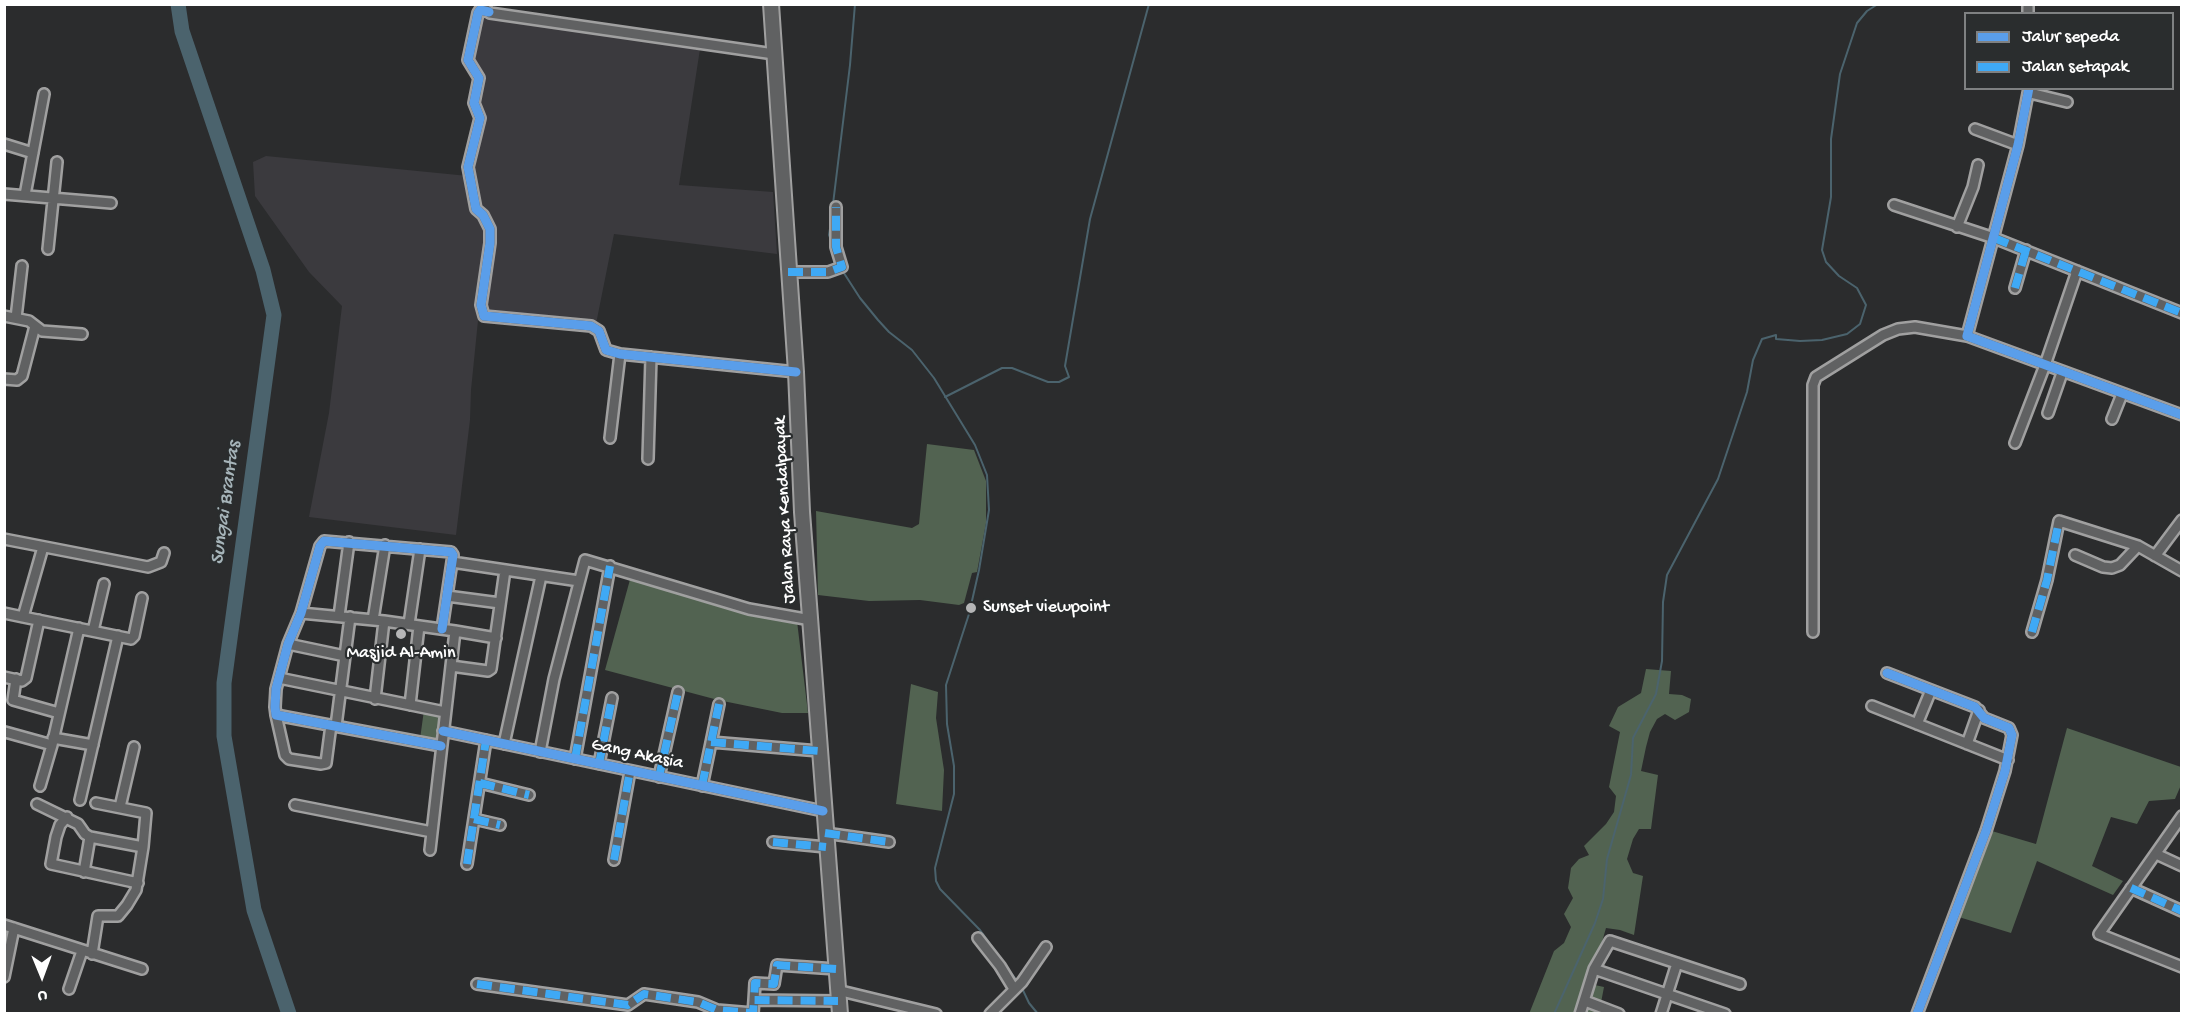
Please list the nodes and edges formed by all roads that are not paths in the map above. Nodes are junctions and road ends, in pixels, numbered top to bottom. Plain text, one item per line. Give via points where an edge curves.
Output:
1 (771, 4) edge
2 (486, 8) edge
3 (774, 54) junction
4 (2030, 91) edge
5 (44, 94) dead end
6 (2067, 102) dead end
7 (1975, 129) dead end
8 (4, 144) edge
9 (2018, 145) junction
10 (33, 153) junction
11 (57, 162) dead end
12 (1978, 165) dead end
13 (4, 194) edge
14 (26, 195) junction
15 (53, 198) junction
16 (111, 203) dead end
17 (1894, 205) dead end
18 (836, 207) dead end
19 (1957, 227) junction
20 (1994, 238) junction
21 (48, 249) dead end
22 (2026, 250) junction
23 (22, 266) dead end
24 (2077, 271) junction
25 (788, 272) junction
26 (2015, 288) dead end
27 (2181, 313) edge
28 (4, 316) edge
29 (16, 318) junction
30 (34, 326) junction
31 (82, 334) dead end
32 (1967, 336) junction
33 (620, 354) junction
34 (651, 357) junction
35 (2045, 365) junction
36 (796, 372) junction
37 (2062, 373) junction
38 (4, 379) edge
39 (2122, 394) junction
40 (2048, 413) dead end
41 (2181, 415) edge
42 (2112, 418) dead end
43 (610, 438) dead end
44 (2015, 443) dead end
45 (648, 459) dead end
46 (2181, 520) edge
47 (4, 539) edge
48 (349, 542) junction
49 (385, 545) junction
50 (43, 547) junction
51 (2141, 547) junction
52 (420, 549) junction
53 (164, 553) dead end
54 (2075, 555) dead end
55 (2155, 555) junction
56 (452, 562) junction
57 (610, 566) junction
58 (505, 570) junction
59 (2181, 571) edge
60 (542, 576) junction
61 (579, 581) junction
62 (104, 584) dead end
63 (447, 596) junction
64 (142, 598) dead end
65 (500, 603) junction
66 (301, 612) junction
67 (4, 613) edge
68 (339, 616) junction
69 (22, 617) junction
70 (350, 617) junction
71 (39, 620) junction
72 (373, 620) junction
73 (384, 621) junction
74 (811, 621) junction
75 (414, 625) junction
76 (79, 628) junction
77 (442, 629) junction
78 (93, 631) junction
79 (455, 631) junction
80 (1813, 632) dead end
81 (2032, 632) dead end
82 (118, 636) junction
83 (496, 638) junction
84 (288, 644) junction
85 (345, 656) junction
86 (450, 666) junction
87 (1887, 673) dead end
88 (4, 677) edge
89 (279, 678) junction
90 (16, 679) junction
91 (1931, 690) junction
92 (341, 691) junction
93 (678, 692) dead end
94 (612, 698) dead end
95 (375, 699) junction
96 (719, 704) dead end
97 (410, 705) junction
98 (1872, 706) dead end
99 (1979, 710) junction
100 (445, 712) junction
101 (59, 713) junction
102 (276, 715) junction
103 (1917, 724) junction
104 (333, 726) junction
105 (443, 731) junction
106 (5, 732) edge
107 (486, 740) junction
108 (52, 741) junction
109 (711, 742) junction
110 (504, 744) junction
111 (1967, 744) junction
112 (93, 745) junction
113 (441, 746) junction
114 (134, 747) dead end
115 (819, 751) junction
116 (540, 752) junction
117 (575, 759) junction
118 (2008, 760) junction
119 (599, 764) junction
120 (630, 771) junction
121 (659, 777) junction
122 (480, 783) junction
123 (40, 786) dead end
124 (702, 786) junction
125 (529, 795) dead end
126 (80, 800) dead end
127 (96, 803) dead end
128 (37, 804) dead end
129 (296, 805) dead end
130 (120, 807) junction
131 (823, 811) junction
132 (2181, 816) edge
133 (67, 817) junction
134 (474, 819) junction
135 (500, 825) dead end
136 (432, 831) junction
137 (90, 837) junction
138 (825, 840) junction
139 (773, 842) dead end
140 (889, 842) dead end
141 (143, 847) junction
142 (430, 850) dead end
143 (2156, 854) junction
144 (614, 860) dead end
145 (467, 864) dead end
146 (2181, 866) edge
147 (84, 872) junction
148 (138, 883) junction
149 (2131, 888) junction
150 (2181, 911) edge
151 (9, 926) edge
152 (978, 938) dead end
153 (1046, 947) dead end
154 (87, 952) junction
155 (1677, 963) junction
156 (2181, 967) edge
157 (142, 969) dead end
158 (836, 969) junction
159 (1594, 969) junction
160 (4, 977) edge
161 (477, 984) dead end
162 (1740, 984) dead end
163 (1017, 986) junction
164 (69, 989) dead end
165 (1667, 995) junction
166 (754, 1000) junction
167 (1585, 1001) junction
168 (838, 1002) edge
169 (936, 1014) edge
170 (990, 1014) edge
171 (1580, 1014) edge
172 (1619, 1014) edge
173 (1661, 1014) edge
174 (1725, 1014) edge
175 (1917, 1014) edge

1 - 3 main road, Jalan Raya Kendalpayak
2 - 3 street
2 - 33 street via 478,13 468,60 479,78 474,103 480,118 468,167 476,209 490,229 481,310 484,315 591,326 599,331 606,350
3 - 25 main road, Jalan Raya Kendalpayak
4 - 6 street
4 - 9 street
5 - 10 street
7 - 9 street
8 - 10 street
9 - 20 street
10 - 14 street
11 - 15 street
12 - 19 street
13 - 14 street
14 - 15 street
15 - 16 street
15 - 21 street
17 - 19 street
18 - 25 street via 840,268 828,272
19 - 20 street
20 - 22 street
20 - 32 street
22 - 24 street
22 - 26 street
23 - 29 street
24 - 27 street
24 - 35 street
25 - 36 main road, Jalan Raya Kendalpayak
28 - 29 street
29 - 30 street
30 - 31 street via 50,333
30 - 38 street via 22,376 17,380
32 - 35 street
32 - 80 street via 1915,327 1898,329 1816,377
33 - 34 street
33 - 43 street
34 - 36 street
34 - 45 street
35 - 37 street
35 - 44 street
36 - 74 main road, Jalan Raya Kendalpayak
37 - 39 street
37 - 40 street
39 - 41 street
39 - 42 street
46 - 55 street
47 - 50 street
48 - 49 street
48 - 66 street via 327,540 320,546
48 - 68 street
49 - 52 street
49 - 72 street
50 - 53 street via 148,567 161,562
50 - 69 street
51 - 54 street via 2112,568
51 - 55 street
51 - 81 street via 2059,521
52 - 56 street via 451,552
52 - 75 street
55 - 59 street
56 - 58 street
56 - 63 street
57 - 61 street via 585,560
57 - 74 street via 749,609
57 - 117 street
58 - 60 street
58 - 65 street
60 - 61 street
60 - 110 street
61 - 116 street
62 - 78 street
63 - 65 street
63 - 77 street
64 - 82 street via 133,638
65 - 83 street
66 - 68 street
66 - 84 street
67 - 69 street
68 - 70 street
69 - 71 street
70 - 72 street
70 - 85 street
71 - 76 street
71 - 90 street via 26,678
72 - 73 street
73 - 75 street
73 - 95 street
74 - 115 main road, Jalan Raya Kendalpayak
75 - 77 street
75 - 97 street
76 - 78 street
76 - 101 street
77 - 79 street
78 - 82 street
79 - 83 street
79 - 86 street
82 - 112 street
83 - 86 street via 490,670
84 - 85 street
84 - 89 street
85 - 92 street
86 - 100 street
87 - 91 street
88 - 90 street
89 - 92 street
89 - 102 street
90 - 101 street via 13,700
91 - 99 street
91 - 103 street
92 - 95 street
92 - 104 street
93 - 121 street
94 - 119 street
95 - 97 street
96 - 109 street
97 - 100 street
98 - 103 street
99 - 111 street
99 - 118 street via 1984,718 2011,731
100 - 105 street
101 - 108 street
102 - 104 street
102 - 104 street via 289,759 326,763
103 - 111 street
104 - 113 street
105 - 107 street, Gang Akasia
105 - 113 street
106 - 108 street
107 - 110 street, Gang Akasia
107 - 122 street
108 - 112 street
108 - 123 street
109 - 115 street
109 - 124 street
110 - 116 street, Gang Akasia
111 - 118 street
112 - 126 street
113 - 136 street
114 - 130 street
115 - 131 main road, Jalan Raya Kendalpayak
116 - 117 street, Gang Akasia
117 - 119 street, Gang Akasia
118 - 175 street via 1986,831
119 - 120 street, Gang Akasia
120 - 121 street, Gang Akasia
120 - 144 street
121 - 124 street, Gang Akasia
122 - 125 street
122 - 134 street
124 - 131 street, Gang Akasia
127 - 130 street
128 - 133 street
129 - 136 street
130 - 141 street via 146,813
131 - 138 main road, Jalan Raya Kendalpayak
132 - 143 street
133 - 137 street
133 - 147 street via 60,825 51,864
134 - 135 street
134 - 145 street
136 - 142 street
137 - 141 street
137 - 147 street
138 - 139 street
138 - 140 street
138 - 158 main road, Jalan Raya Kendalpayak
141 - 148 street
143 - 146 street
143 - 149 street
147 - 148 street
148 - 154 street via 118,916 98,916
149 - 150 street
149 - 156 street via 2099,934
151 - 154 street
151 - 160 street
152 - 163 street
153 - 163 street
154 - 157 street
154 - 164 street
155 - 159 street via 1611,941
155 - 162 street
155 - 165 street
158 - 166 street via 777,965 774,984 755,983
158 - 168 main road, Jalan Raya Kendalpayak
159 - 165 street
159 - 167 street
161 - 166 street via 628,1005 644,994 699,1002 717,1010 753,1013
163 - 170 street
165 - 173 street
165 - 174 street
166 - 168 street
167 - 171 street
167 - 172 street
168 - 169 street

